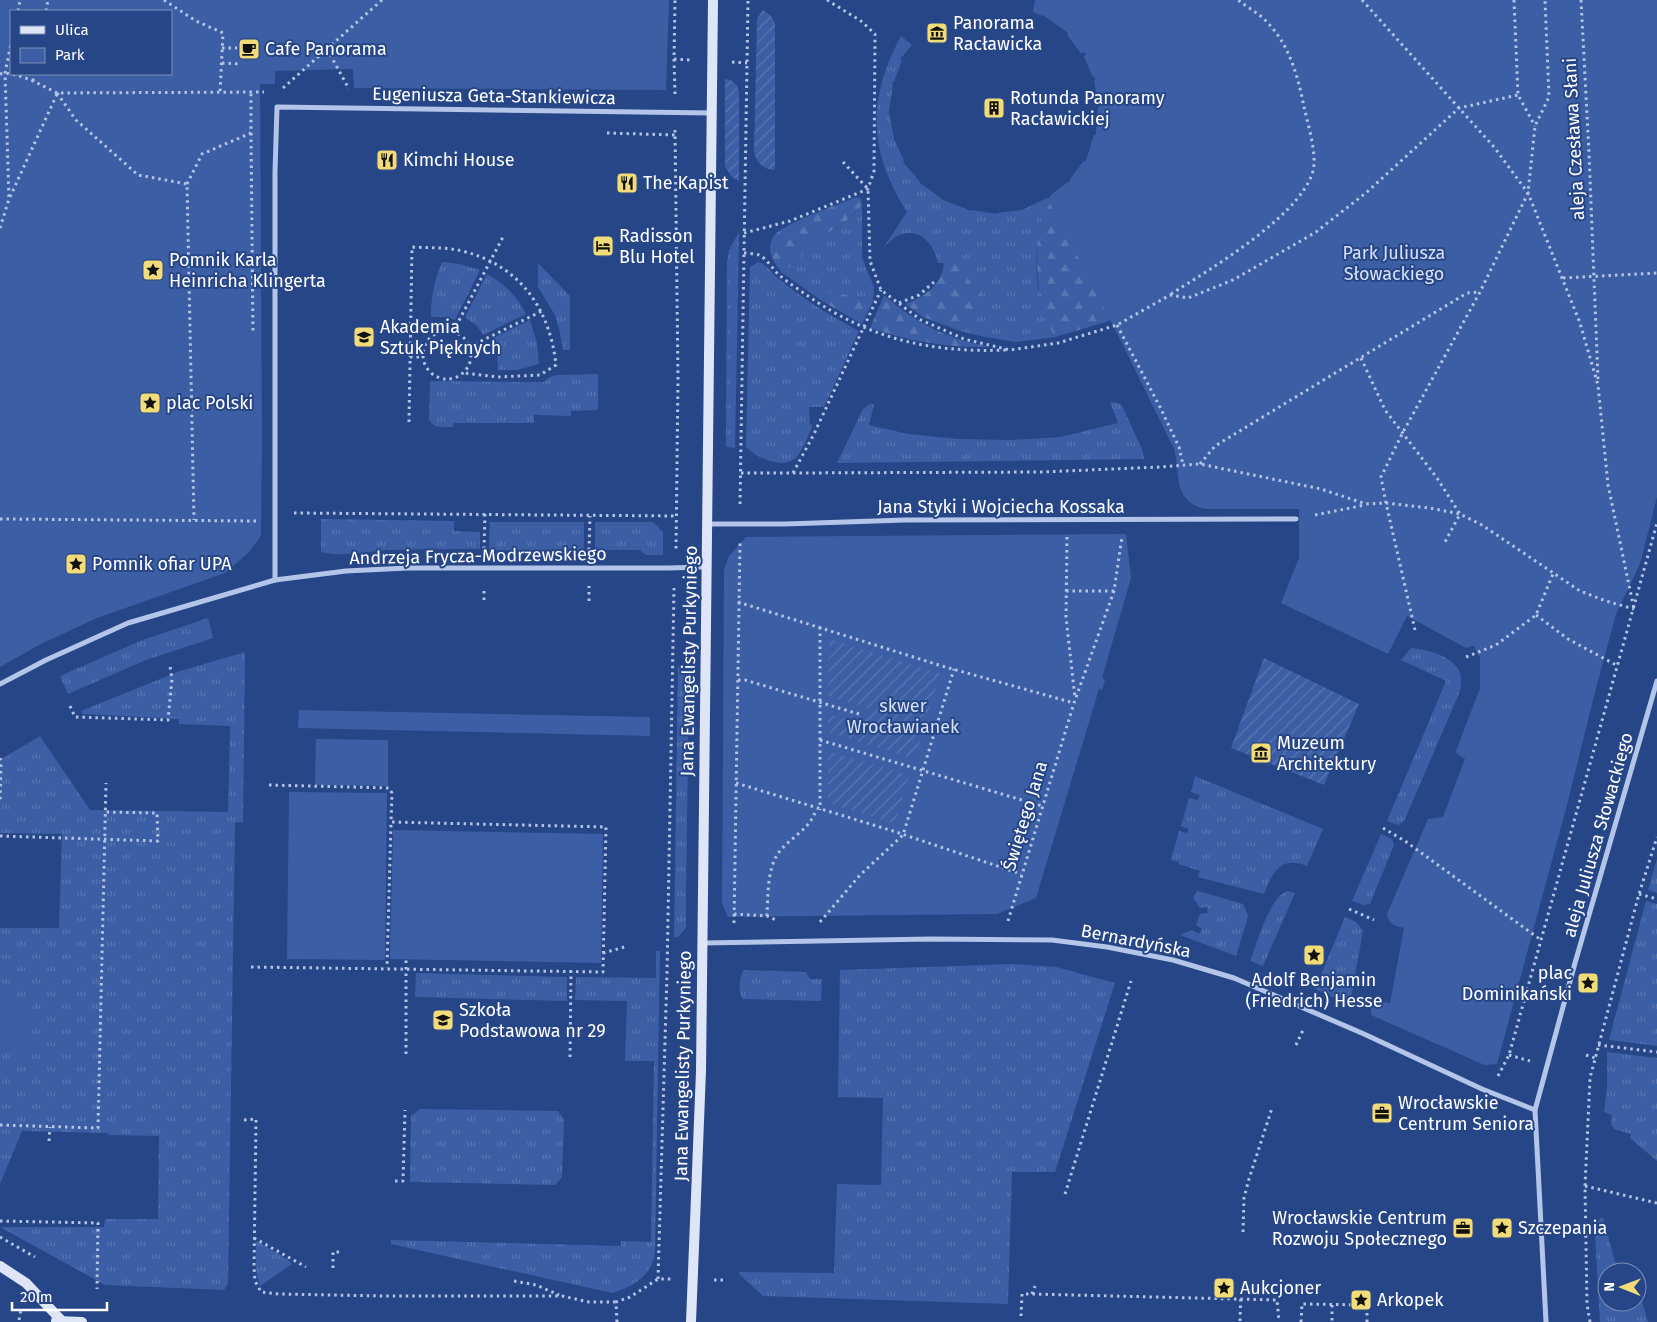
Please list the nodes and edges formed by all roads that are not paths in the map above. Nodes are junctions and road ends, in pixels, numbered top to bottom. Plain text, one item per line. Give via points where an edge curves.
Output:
1 (712, 0) edge
2 (711, 113) junction
3 (1296, 519) road end
4 (706, 524) junction
5 (706, 567) junction
6 (275, 580) junction
7 (1657, 681) edge
8 (0, 684) edge
9 (702, 943) junction
10 (1535, 1110) junction
11 (0, 1266) edge
12 (57, 1321) edge
13 (82, 1322) edge
14 (691, 1322) edge
15 (1546, 1322) edge

1 - 2 street, Jana Ewangelisty Purkyniego
2 - 4 street, Jana Ewangelisty Purkyniego
2 - 6 street, Eugeniusza Geta-Stankiewicza via 277,107
3 - 4 street, Jana Styki i Wojciecha Kossaka
4 - 5 street, Jana Ewangelisty Purkyniego
5 - 6 street, Andrzeja Frycza-Modrzewskiego via 408,568
5 - 9 street, Jana Ewangelisty Purkyniego
6 - 8 street, Andrzeja Frycza-Modrzewskiego via 128,623
7 - 10 street, aleja Juliusza Słowackiego
9 - 10 street, Bernardyńska via 1067,941 1173,960 1234,978
9 - 14 street, Jana Ewangelisty Purkyniego
10 - 15 street, aleja Juliusza Słowackiego
11 - 12 street via 26,1283
12 - 13 street

